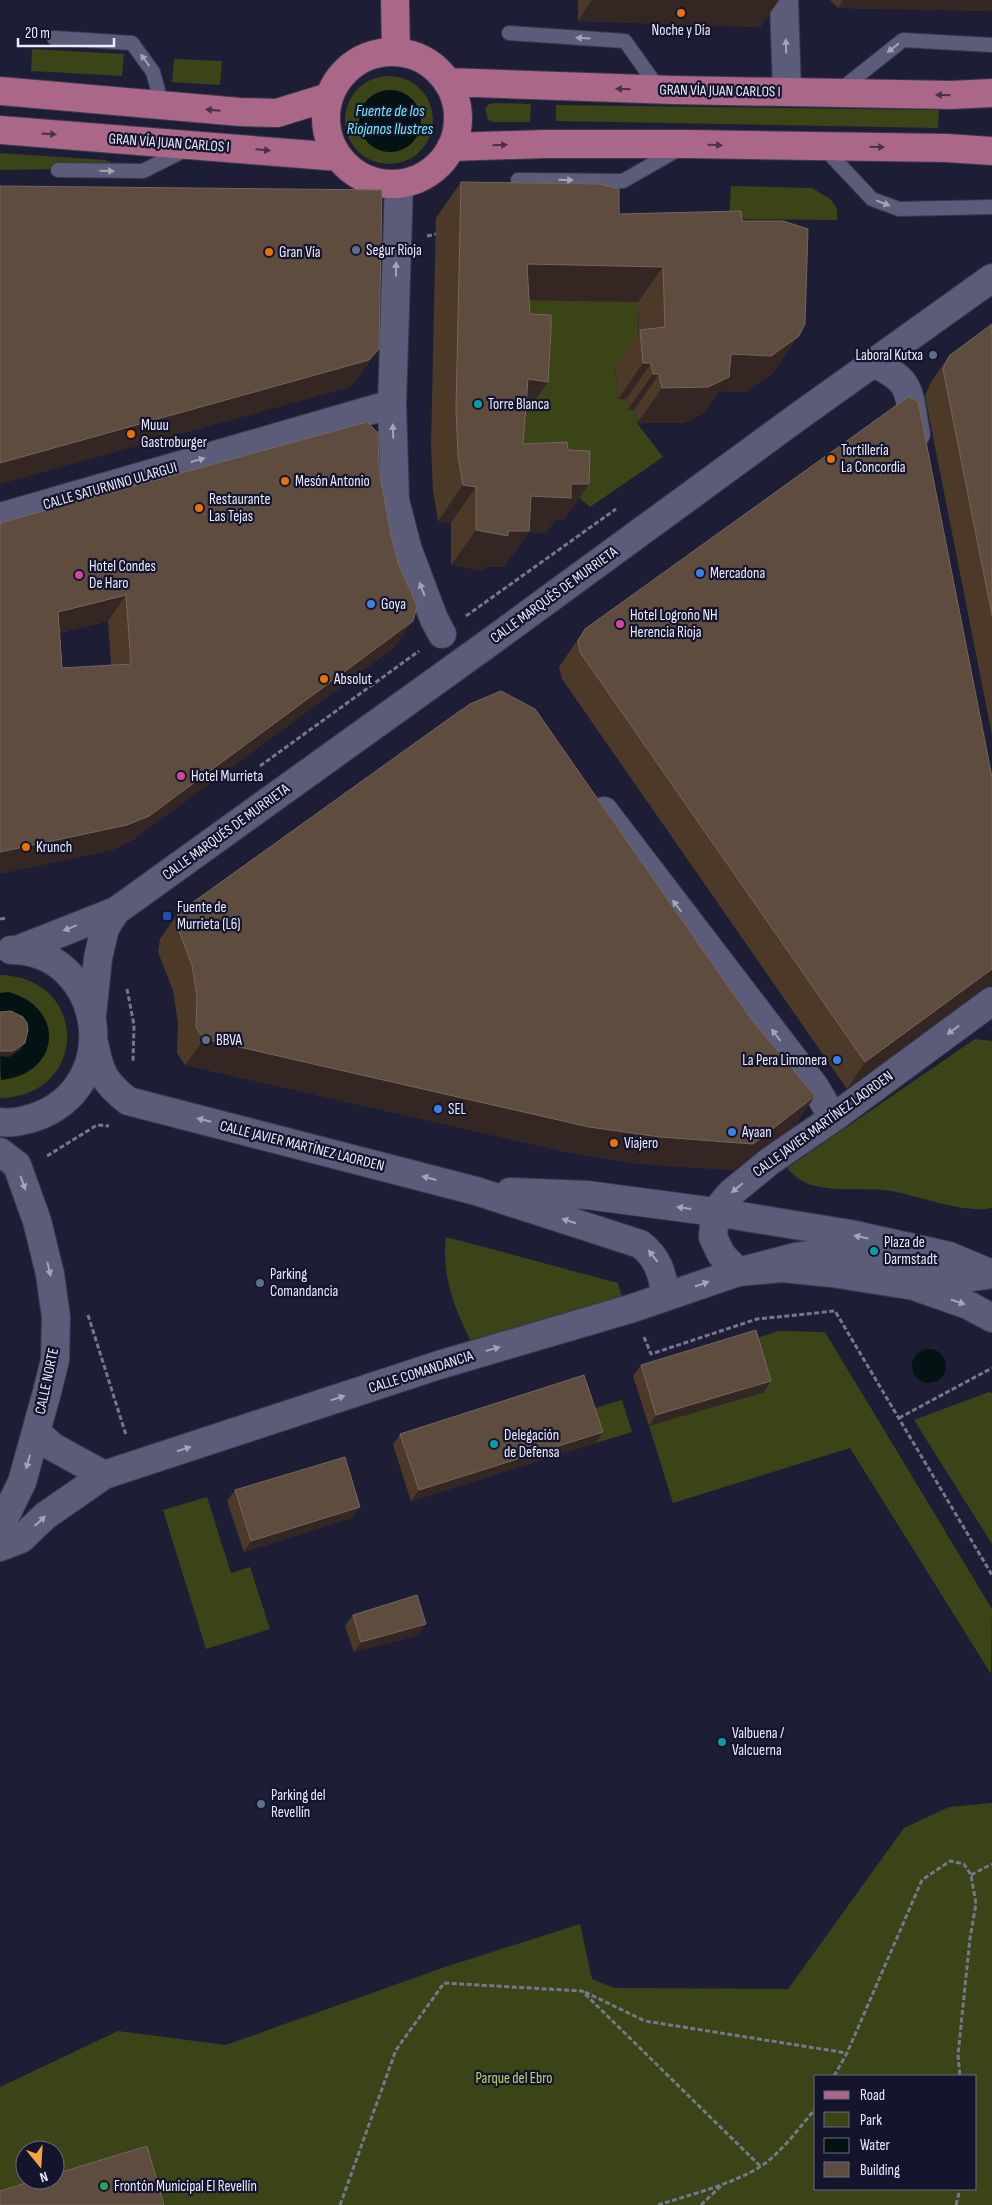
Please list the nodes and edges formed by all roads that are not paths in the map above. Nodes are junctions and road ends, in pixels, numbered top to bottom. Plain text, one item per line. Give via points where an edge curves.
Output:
1 (395, 0) edge
2 (784, 0) edge
3 (508, 33) dead end
4 (54, 38) dead end
5 (992, 45) edge
6 (396, 52) junction
7 (447, 82) junction
8 (658, 90) junction
9 (0, 91) edge
10 (787, 92) junction
11 (837, 93) junction
12 (992, 93) edge
13 (329, 96) junction
14 (162, 105) junction
15 (0, 130) edge
16 (687, 144) junction
17 (194, 145) junction
18 (451, 147) junction
19 (823, 147) junction
20 (992, 151) edge
21 (339, 157) junction
22 (58, 170) dead end
23 (518, 180) dead end
24 (399, 184) junction
25 (992, 207) edge
26 (992, 278) edge
27 (872, 363) junction
28 (392, 404) junction
29 (920, 454) edge
30 (0, 517) edge
31 (442, 634) dead end
32 (587, 789) edge
33 (116, 911) junction
34 (9, 950) edge
35 (992, 1001) edge
36 (92, 1016) junction
37 (94, 1043) junction
38 (833, 1118) junction
39 (0, 1122) edge
40 (8, 1158) edge
41 (476, 1191) junction
42 (715, 1212) junction
43 (738, 1272) junction
44 (992, 1274) edge
45 (666, 1296) junction
46 (992, 1318) edge
47 (36, 1432) junction
48 (104, 1475) junction
49 (0, 1527) edge
50 (0, 1548) edge

1 - 6 main road
10 -> 2 main road
8 -> 3 lane via 625,41
14 -> 4 lane via 153,72 132,43
5 -> 11 lane via 903,40
6 - 7 main road via 425,61
6 - 13 main road via 379,53 348,68
8 -> 7 main road, GRAN VÍA JUAN CARLOS I
7 - 18 main road via 455,97 458,114 457,131
8 - 10 main road, GRAN VÍA JUAN CARLOS I
9 - 14 main road
10 - 11 main road, GRAN VÍA JUAN CARLOS I
12 -> 11 main road, GRAN VÍA JUAN CARLOS I
13 -> 14 main road via 277,113
13 - 21 main road via 326,128
15 -> 17 main road, GRAN VÍA JUAN CARLOS I
18 -> 16 main road
16 -> 19 main road
23 -> 16 lane via 622,181
17 -> 21 main road, GRAN VÍA JUAN CARLOS I
22 -> 17 lane via 143,171
18 - 24 main road via 442,162 428,173
19 -> 20 main road
19 -> 25 lane via 872,198 899,209
21 - 24 main road via 363,177
28 -> 24 main road
26 - 27 main road, CALLE MARQUÉS DE MURRIETA
27 - 29 main road via 890,371 907,385
27 - 33 main road, CALLE MARQUÉS DE MURRIETA
30 -> 28 main road, CALLE SATURNINO ULARGUI
31 -> 28 main road via 408,550 395,502
38 -> 32 main road via 815,1087
33 -> 34 main road, CALLE MARQUÉS DE MURRIETA
33 - 36 main road, CALLE MARQUÉS DE MURRIETA via 105,928 98,958
34 - 36 main road via 38,954 66,972 78,985
35 -> 38 main road, CALLE JAVIER MARTÍNEZ LAORDEN
36 - 37 main road
37 - 39 main road via 89,1063 68,1098 53,1110 28,1120
41 -> 37 main road, CALLE JAVIER MARTÍNEZ LAORDEN via 128,1101 110,1086 99,1066
38 -> 42 main road, CALLE JAVIER MARTÍNEZ LAORDEN via 770,1161 731,1193
40 -> 47 main road, CALLE NORTE via 37,1221 56,1317 55,1360
42 -> 41 main road, CALLE JAVIER MARTÍNEZ LAORDEN via 587,1195
45 -> 41 main road, CALLE JAVIER MARTÍNEZ LAORDEN via 660,1266 650,1251 640,1244
42 - 43 main road via 713,1238 721,1254
44 -> 42 main road via 949,1256 850,1234
43 - 44 main road via 815,1254 884,1264 937,1278 959,1279
45 -> 43 main road, CALLE COMANDANCIA
43 -> 46 main road via 782,1268 914,1286 968,1305
48 -> 45 main road, CALLE COMANDANCIA via 439,1365
47 - 48 main road via 53,1447
47 -> 49 main road, CALLE NORTE via 22,1482
50 -> 48 main road, CALLE COMANDANCIA via 20,1539 45,1516

